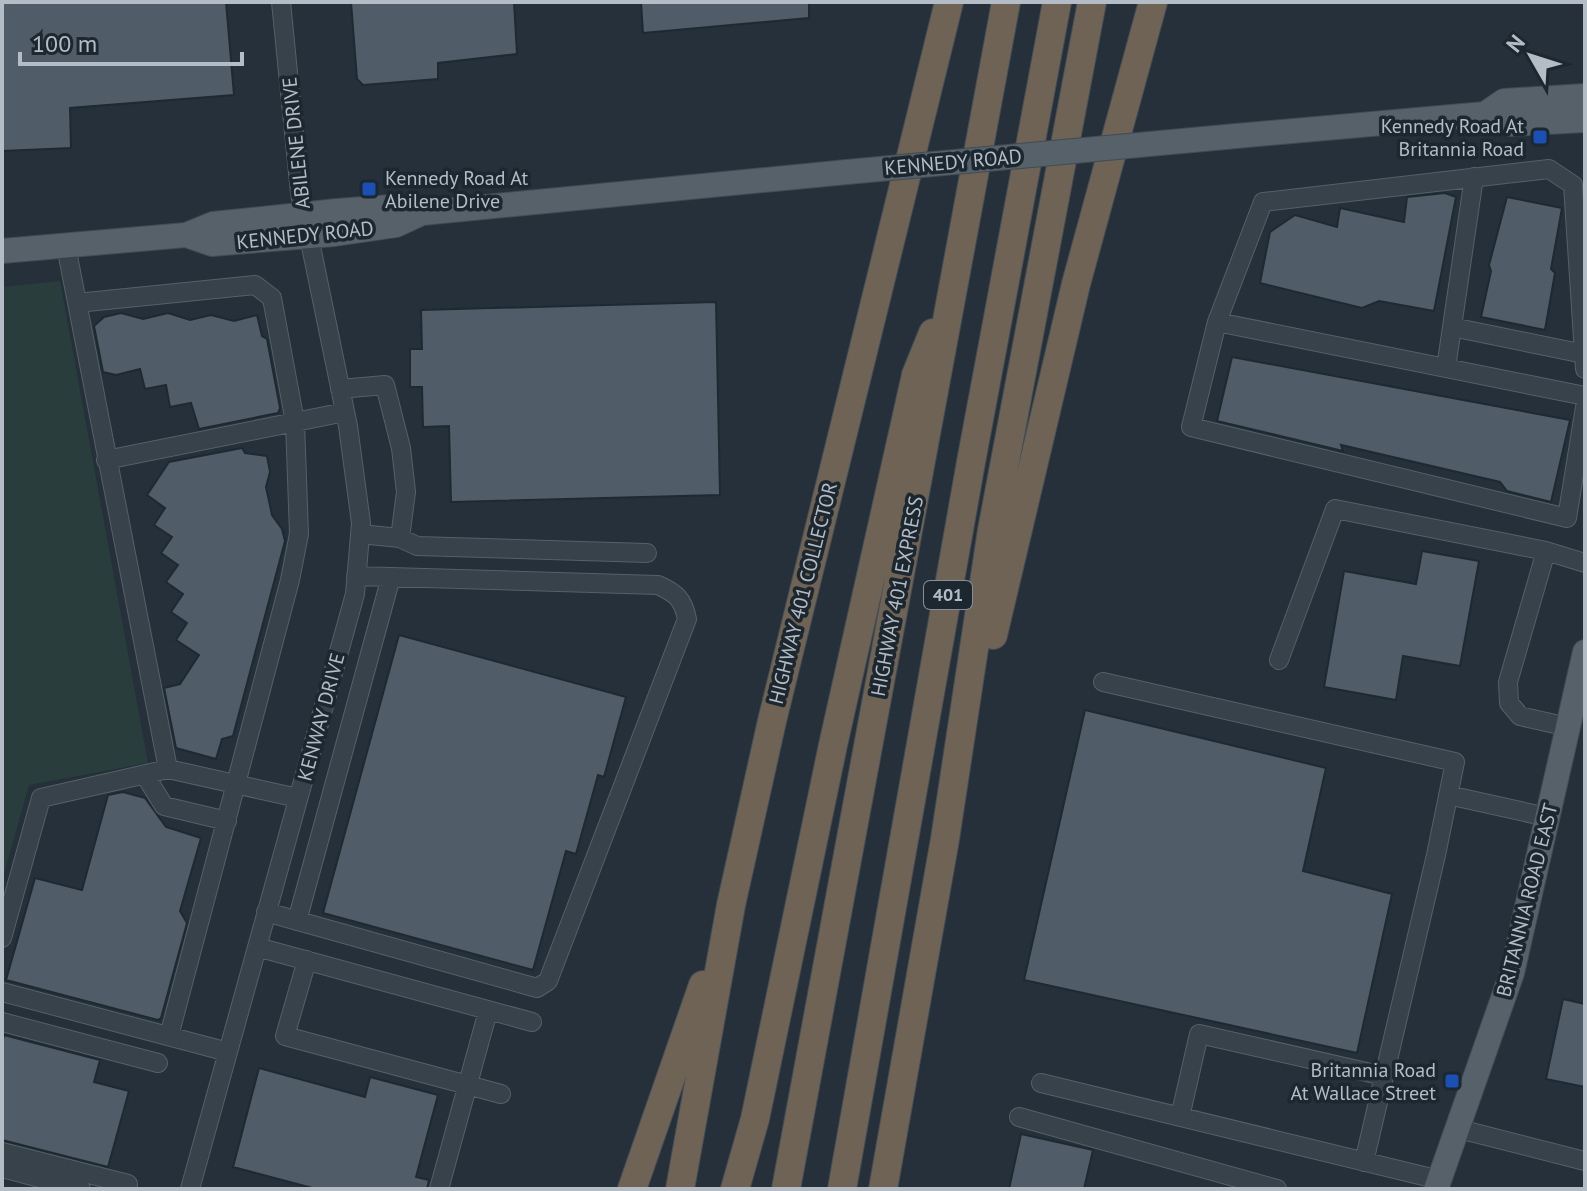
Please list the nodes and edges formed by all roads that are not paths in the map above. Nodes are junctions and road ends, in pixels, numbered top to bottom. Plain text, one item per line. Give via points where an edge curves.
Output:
1 (281, 2) edge
2 (949, 2) edge
3 (1006, 2) edge
4 (1057, 2) edge
5 (1092, 2) edge
6 (1153, 2) edge
7 (1585, 96) edge
8 (1485, 114) junction
9 (1585, 120) edge
10 (1474, 177) junction
11 (306, 226) junction
12 (66, 246) junction
13 (2, 251) edge
14 (954, 278) junction
15 (77, 303) junction
16 (1217, 322) junction
17 (1452, 327) junction
18 (1584, 354) edge
19 (1446, 368) junction
20 (1585, 369) edge
21 (340, 389) junction
22 (1585, 396) edge
23 (1585, 407) edge
24 (345, 412) junction
25 (295, 422) junction
26 (106, 460) junction
27 (360, 534) junction
28 (400, 538) junction
29 (1546, 551) junction
30 (647, 553) dead end
31 (1585, 563) edge
32 (356, 576) junction
33 (391, 577) junction
34 (1585, 652) edge
35 (1279, 660) dead end
36 (1103, 682) dead end
37 (1568, 727) junction
38 (168, 769) junction
39 (145, 775) junction
40 (237, 784) junction
41 (1448, 795) junction
42 (298, 798) junction
43 (1547, 817) junction
44 (227, 821) junction
45 (945, 839) junction
46 (731, 905) junction
47 (266, 912) junction
48 (297, 921) junction
49 (2, 938) edge
50 (257, 947) junction
51 (307, 960) junction
52 (2, 992) edge
53 (488, 1011) junction
54 (2, 1022) edge
55 (532, 1022) dead end
56 (169, 1036) junction
57 (228, 1052) junction
58 (158, 1063) dead end
59 (1384, 1076) junction
60 (1041, 1083) dead end
61 (468, 1085) junction
62 (501, 1094) dead end
63 (1019, 1117) dead end
64 (1180, 1117) junction
65 (1459, 1129) junction
66 (2, 1152) edge
67 (1585, 1161) edge
68 (1364, 1162) junction
69 (2, 1168) edge
70 (128, 1184) dead end
71 (1438, 1185) edge
72 (81, 1189) edge
73 (190, 1189) edge
74 (439, 1189) edge
75 (632, 1189) edge
76 (680, 1189) edge
77 (735, 1189) edge
78 (786, 1189) edge
79 (842, 1189) edge
80 (883, 1189) edge
81 (1277, 1189) edge

1 - 11 street, ABILENE DRIVE
2 - 46 highway, HIGHWAY 401 COLLECTOR
3 - 14 highway, HIGHWAY 401 EXPRESS / 401
4 - 79 highway, 401
5 - 45 highway, 401 via 992,530
6 - 45 highway via 1072,299
7 - 8 main road, KENNEDY ROAD via 1504,101
8 - 9 main road, KENNEDY ROAD via 1511,124
8 - 11 main road, KENNEDY ROAD, bridge via 422,213 396,225
10 - 16 street via 1263,202
10 - 17 street
10 - 18 street via 1549,169 1573,185
11 - 12 main road, KENNEDY ROAD via 212,244 186,235
11 - 21 street, KENWAY DRIVE
12 - 13 main road, KENNEDY ROAD
12 - 15 street
14 - 77 highway via 916,375 755,1119
14 - 78 highway, HIGHWAY 401 EXPRESS / 401
15 - 25 street via 255,285 272,298
15 - 26 street
16 - 19 street
16 - 23 street via 1191,427 1567,518
17 - 18 street
17 - 19 street
18 - 20 street
19 - 22 street
21 - 24 street, KENWAY DRIVE
21 - 28 street via 385,385 406,492
24 - 25 street
24 - 27 street, KENWAY DRIVE
25 - 26 street
25 - 40 street via 299,534
26 - 38 street
27 - 28 street
27 - 32 street, KENWAY DRIVE
28 - 30 street via 417,546
29 - 31 street
29 - 35 street via 1335,509
29 - 37 street via 1508,682 1509,703 1520,716
32 - 33 street
32 - 42 street, KENWAY DRIVE
33 - 48 street
33 - 48 street via 658,585 676,593 687,619 548,981 537,988
34 - 37 main road, BRITANNIA ROAD EAST
36 - 41 street via 1455,762
37 - 43 main road, BRITANNIA ROAD EAST
38 - 39 street
38 - 40 street
39 - 44 street via 164,806
39 - 49 street via 41,798
40 - 42 street
40 - 44 street
41 - 43 street
41 - 59 street
42 - 47 street, KENWAY DRIVE
43 - 65 main road, BRITANNIA ROAD EAST via 1512,973
44 - 56 street
45 - 80 highway, 401
46 - 75 highway
46 - 76 highway, HIGHWAY 401 COLLECTOR
47 - 48 street
47 - 50 street, KENWAY DRIVE
50 - 51 street
50 - 57 street, KENWAY DRIVE
51 - 53 street
51 - 61 street via 285,1036
52 - 56 street
53 - 55 street
53 - 61 street
54 - 58 street
56 - 57 street
57 - 73 street, KENWAY DRIVE
59 - 64 street via 1199,1034
59 - 68 street
60 - 64 street
61 - 62 street
61 - 74 street
63 - 81 street
64 - 68 street
65 - 67 street
65 - 71 main road, BRITANNIA ROAD EAST
66 - 70 street
68 - 71 street
69 - 72 street

